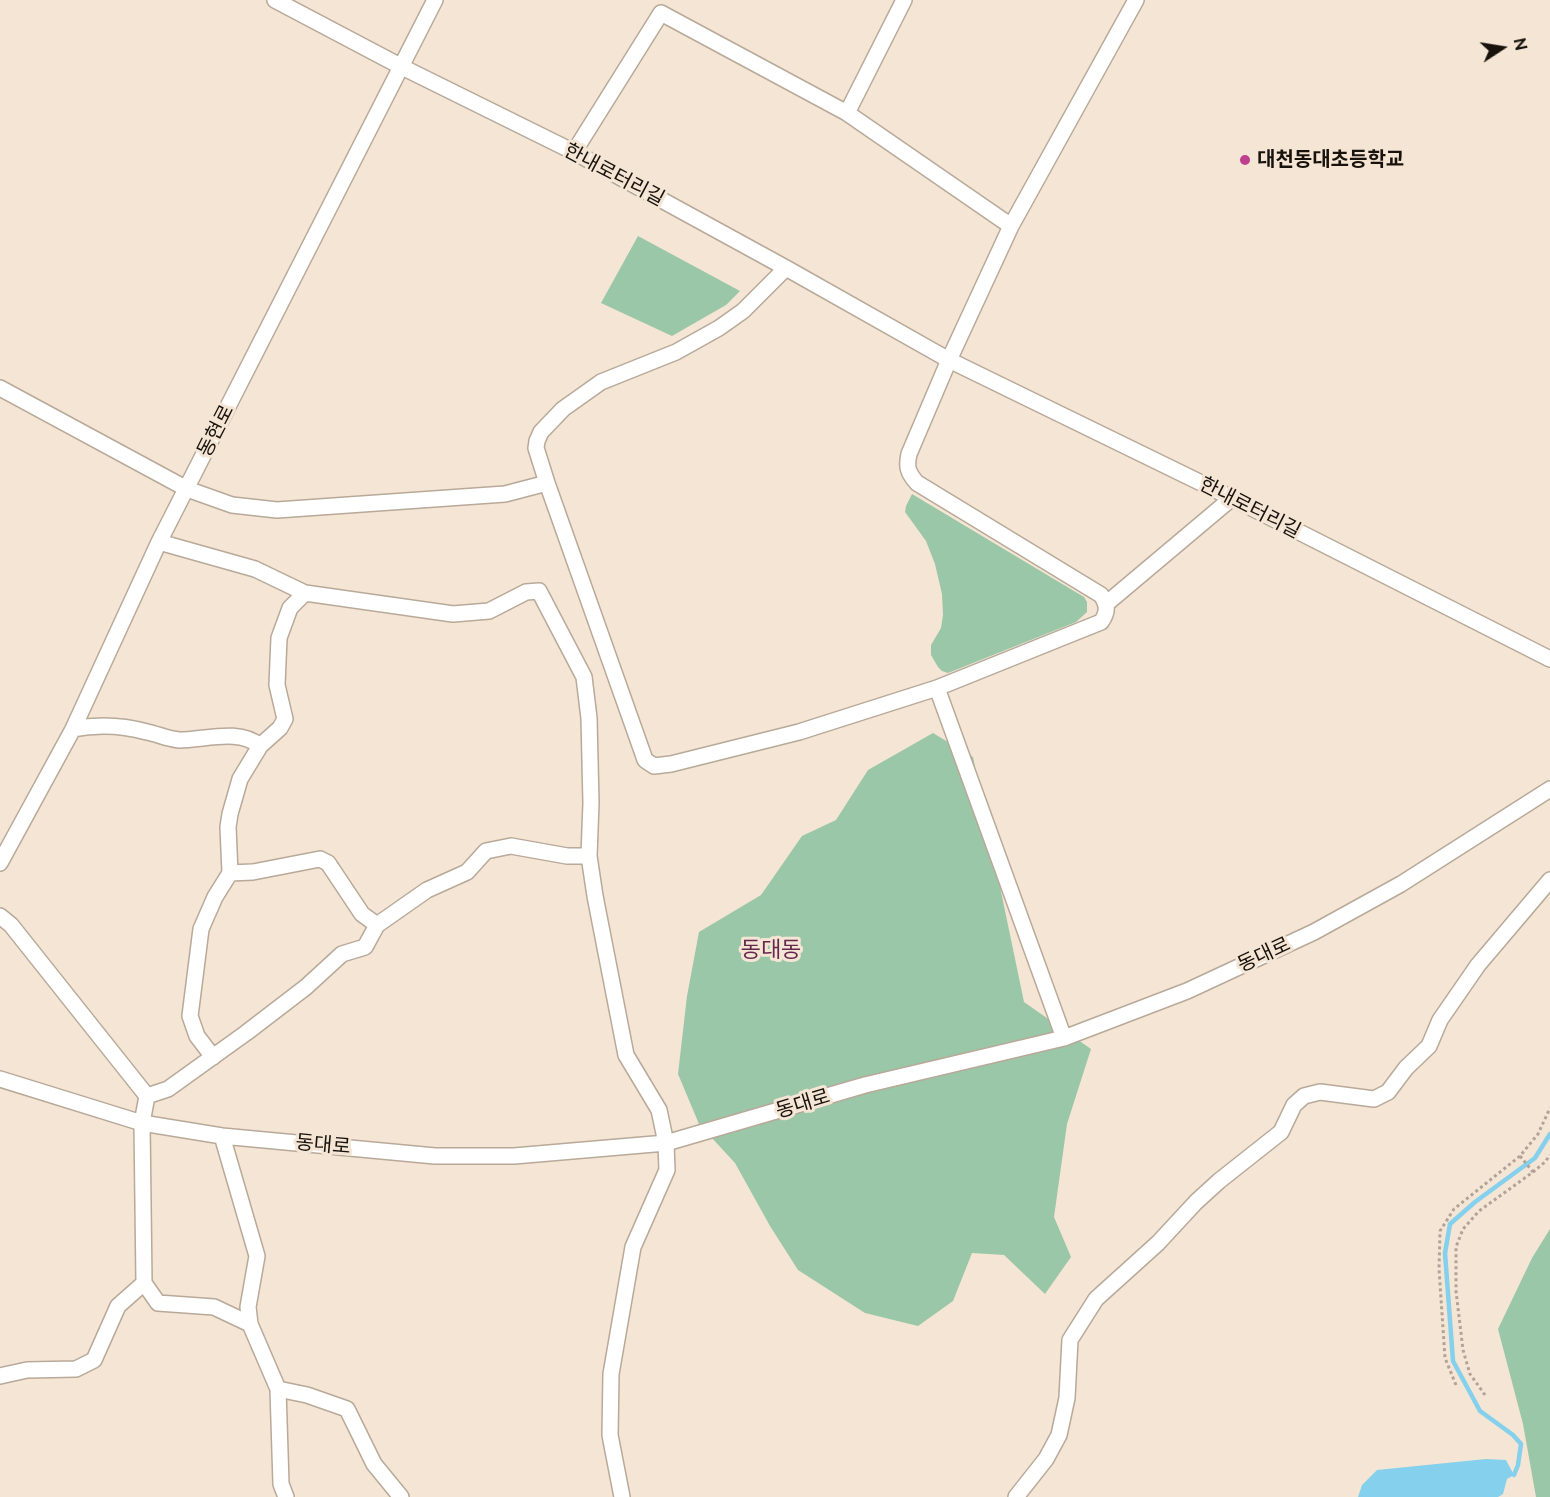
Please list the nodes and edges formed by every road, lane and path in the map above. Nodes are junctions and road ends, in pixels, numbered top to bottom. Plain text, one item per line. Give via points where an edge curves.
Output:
1 (275, 0) edge
2 (435, 0) edge
3 (904, 0) edge
4 (1136, 0) edge
5 (402, 67) junction
6 (847, 113) junction
7 (574, 153) junction
8 (1011, 226) junction
9 (786, 268) junction
10 (948, 360) junction
11 (0, 388) edge
12 (547, 483) junction
13 (187, 489) junction
14 (1232, 498) junction
15 (159, 542) junction
16 (305, 593) junction
17 (1106, 604) junction
18 (1550, 659) edge
19 (937, 688) junction
20 (73, 729) junction
21 (260, 746) junction
22 (1550, 789) edge
23 (589, 856) junction
24 (0, 863) edge
25 (230, 873) junction
26 (1550, 880) edge
27 (0, 916) edge
28 (377, 924) junction
29 (1064, 1038) junction
30 (213, 1057) junction
31 (0, 1079) edge
32 (147, 1096) junction
33 (1550, 1108) edge
34 (142, 1123) junction
35 (222, 1136) junction
36 (666, 1143) junction
37 (1550, 1155) edge
38 (1521, 1158) junction
39 (1532, 1171) junction
40 (144, 1283) junction
41 (250, 1324) junction
42 (0, 1376) edge
43 (1456, 1385) dead end
44 (278, 1389) junction
45 (1485, 1395) dead end
46 (286, 1497) edge
47 (400, 1497) edge
48 (622, 1497) edge
49 (1016, 1497) edge

1 - 5 street, 한내로터리길
2 - 5 street, 동현로
3 - 6 street
4 - 8 street
5 - 7 street, 한내로터리길
5 - 13 street, 동현로
6 - 7 street via 661,13
6 - 8 street
7 - 9 street, 한내로터리길
8 - 10 street
9 - 10 street, 한내로터리길
9 - 12 street via 743,311 719,328 676,352 601,382 563,409 537,441
10 - 14 street, 한내로터리길
10 - 17 street via 909,454 909,474 917,483 1089,586
11 - 13 street
12 - 13 street via 505,494 277,510 231,506
12 - 19 street via 645,760 654,766 799,732
13 - 15 street, 동현로
14 - 17 street
14 - 18 street, 한내로터리길
15 - 16 street via 255,569
15 - 20 street, 동현로
16 - 21 street via 290,608 279,638 277,685 285,719
16 - 23 street via 453,614 489,611 526,592 539,591 584,677 589,718
17 - 19 street via 1101,622
19 - 29 street
20 - 21 street via 122,726 176,740 236,736 252,738
20 - 24 street, 동현로
21 - 25 street via 240,779 230,814
22 - 29 street, 동대로 via 1401,884 1314,932 1187,991
23 - 28 street via 511,846 486,851 467,872 427,890
23 - 36 street via 626,1055 659,1110
25 - 28 street via 320,859 328,863 362,914
25 - 30 street via 201,929 190,1016 197,1036
26 - 49 street via 1478,965 1440,1020 1429,1046 1388,1092 1374,1099 1320,1092 1304,1096 1294,1105 1281,1132 1219,1181 1158,1244 1096,1299 1070,1340 1067,1398 1059,1436
27 - 32 street
28 - 30 street via 364,947 342,954 306,987
29 - 36 street, 동대로 via 865,1085
30 - 32 street via 168,1089
31 - 34 street, 동대로
32 - 34 street
33 - 38 path
34 - 35 street, 동대로
34 - 40 street
35 - 36 street, 동대로 via 435,1156 514,1156
35 - 41 street via 257,1256 248,1307
36 - 48 street via 667,1170 633,1246 611,1374 610,1435
37 - 39 path
38 - 39 path
38 - 43 path via 1454,1209 1440,1231 1438,1269 1445,1358
39 - 45 path via 1479,1211 1463,1229 1456,1247 1463,1350 1470,1374
40 - 41 street via 158,1303 214,1307
40 - 42 street via 118,1306 94,1360 76,1369 27,1370
41 - 44 street
44 - 46 street via 281,1484
44 - 47 street via 347,1409 374,1464

